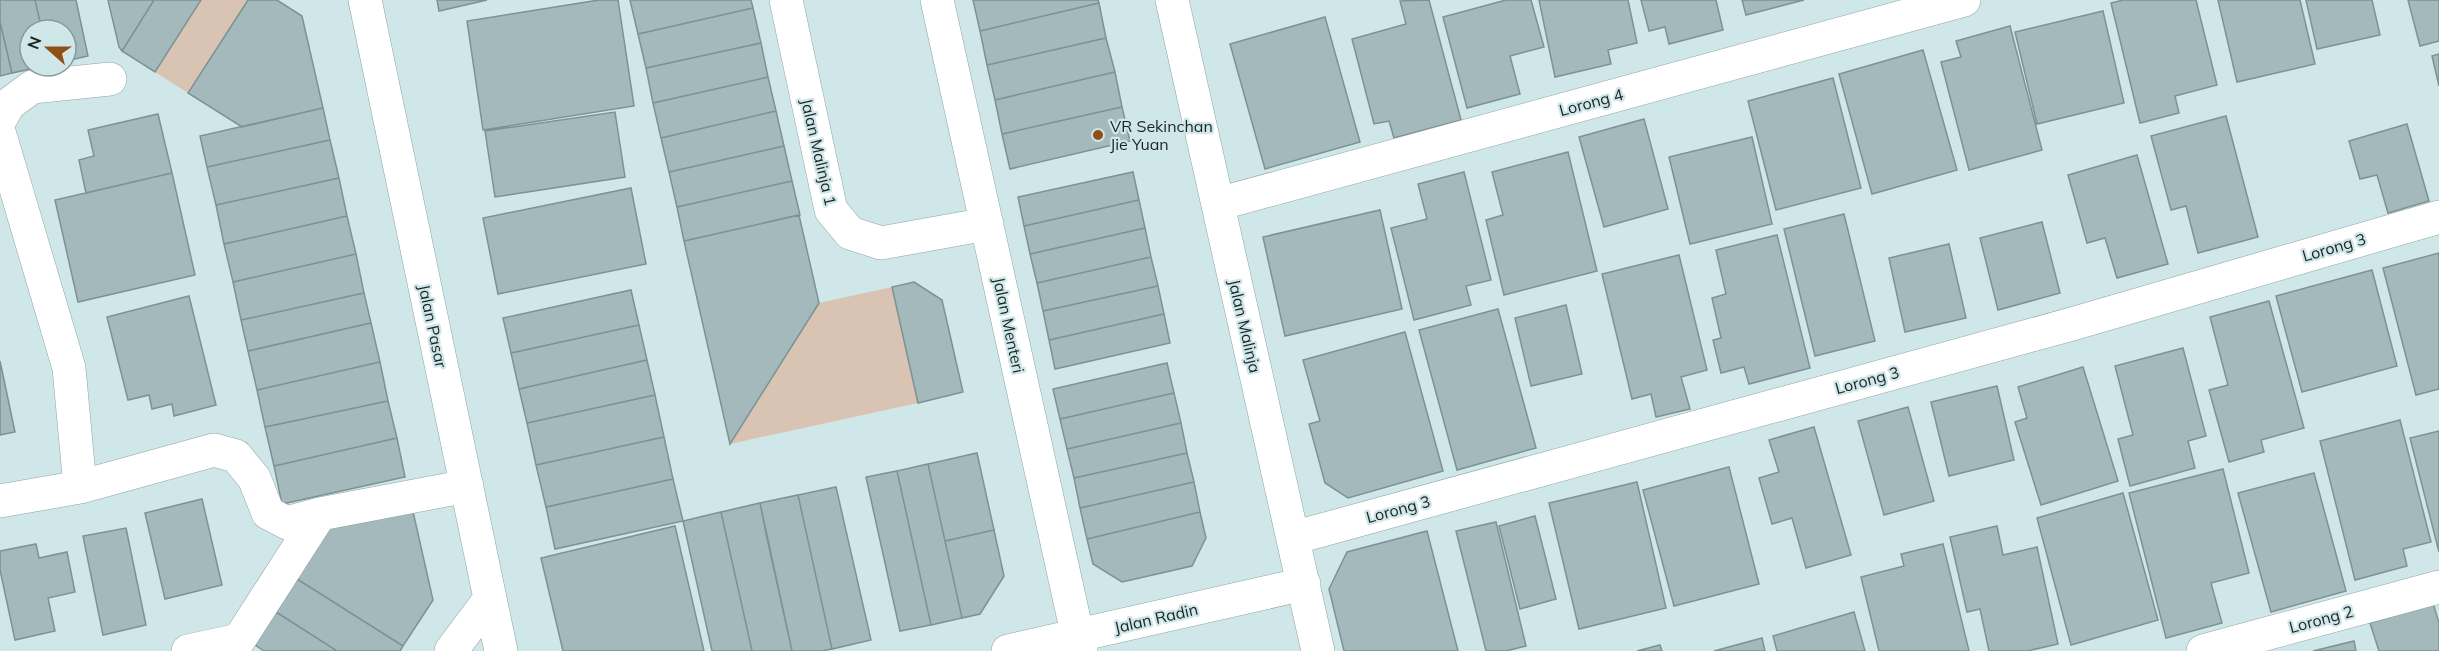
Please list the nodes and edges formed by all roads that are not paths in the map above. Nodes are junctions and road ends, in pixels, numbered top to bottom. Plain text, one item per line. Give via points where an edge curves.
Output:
1 (365, 0) edge
2 (786, 0) edge
3 (937, 0) edge
4 (1172, 0) edge
5 (1964, 0) edge
6 (110, 79) dead end
7 (0, 120) edge
8 (0, 135) edge
9 (1218, 204) junction
10 (2439, 217) edge
11 (987, 224) junction
12 (466, 486) junction
13 (80, 487) junction
14 (0, 501) edge
15 (320, 514) junction
16 (1293, 538) junction
17 (1304, 585) junction
18 (2439, 587) edge
19 (490, 599) junction
20 (1079, 643) edge
21 (240, 646) edge
22 (188, 651) edge
23 (451, 651) edge
24 (501, 651) edge
25 (1008, 651) edge
26 (1318, 651) edge
27 (2203, 651) edge

1 - 12 street, Jalan Pasar
2 - 11 street, Jalan Malinja 1 via 831,210 850,232 880,243
3 - 11 street, Jalan Menteri
4 - 9 street, Jalan Malinja
5 - 9 street, Lorong 4
6 - 7 street via 33,87 9,104
8 - 13 street via 69,368
9 - 16 street, Jalan Malinja
10 - 16 street, Lorong 3 via 2072,324
11 - 20 street, Jalan Menteri
12 - 15 street
12 - 19 street, Jalan Pasar
13 - 14 street
13 - 15 street via 214,450 236,456 254,478 268,513 287,523
15 - 21 street
16 - 17 street, Jalan Malinja
17 - 20 street, Jalan Radin
17 - 26 street, Jalan Malinja
18 - 27 street, Lorong 2
19 - 23 street
19 - 24 street, Jalan Pasar
20 - 25 street, Jalan Radin
21 - 22 street

